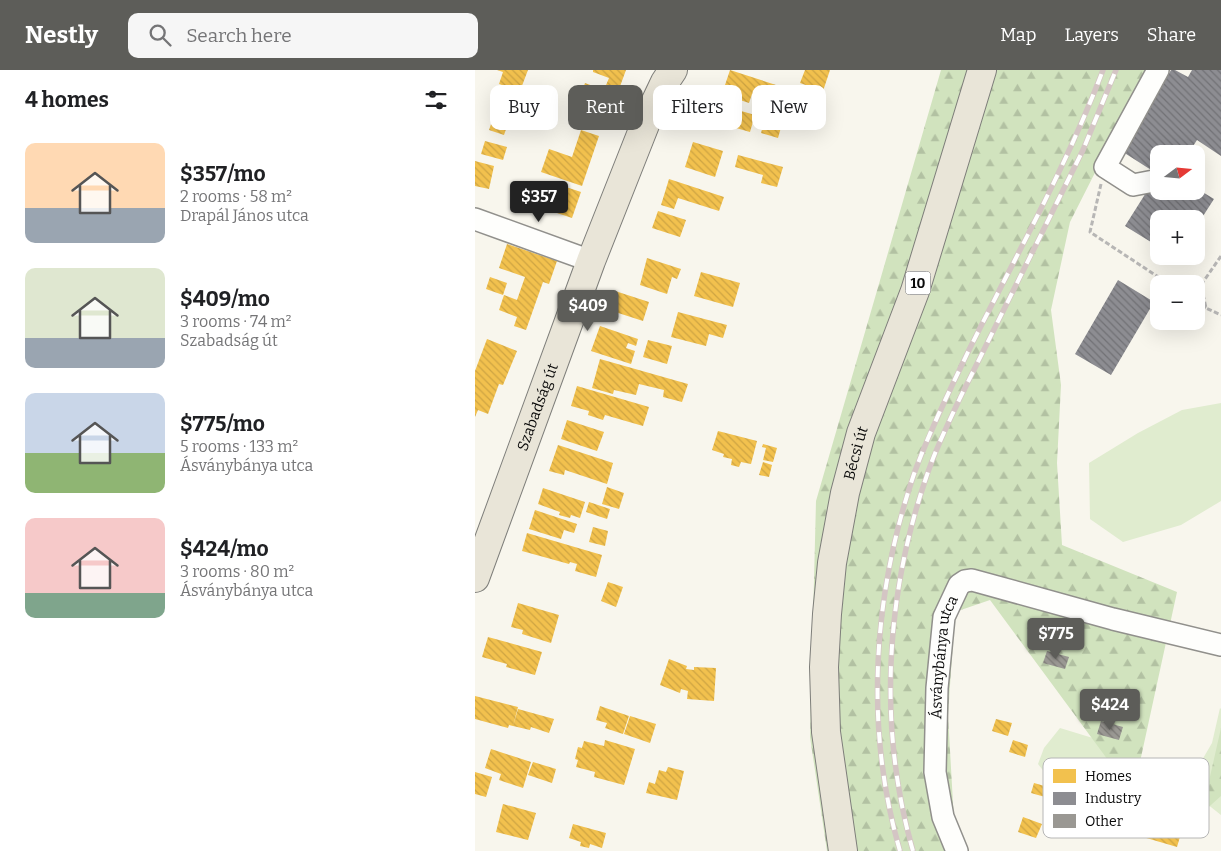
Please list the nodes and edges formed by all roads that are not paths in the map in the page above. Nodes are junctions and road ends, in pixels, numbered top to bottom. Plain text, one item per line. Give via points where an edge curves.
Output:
1 (673, 70) edge
2 (982, 70) edge
3 (1158, 70) edge
4 (1150, 182) edge
5 (475, 219) edge
6 (591, 261) junction
7 (475, 578) edge
8 (1221, 645) edge
9 (843, 851) edge
10 (957, 851) edge

1 - 6 main road, Szabadság út via 646,122
2 - 9 main road, Bécsi út / 10 via 915,290 861,434 845,493 832,563 824,667 826,723
3 - 4 street via 1105,167 1133,185
5 - 6 street
6 - 7 main road, Szabadság út
8 - 10 street, Ásványbánya utca via 972,580 959,585 944,617 937,688 935,772 943,817

